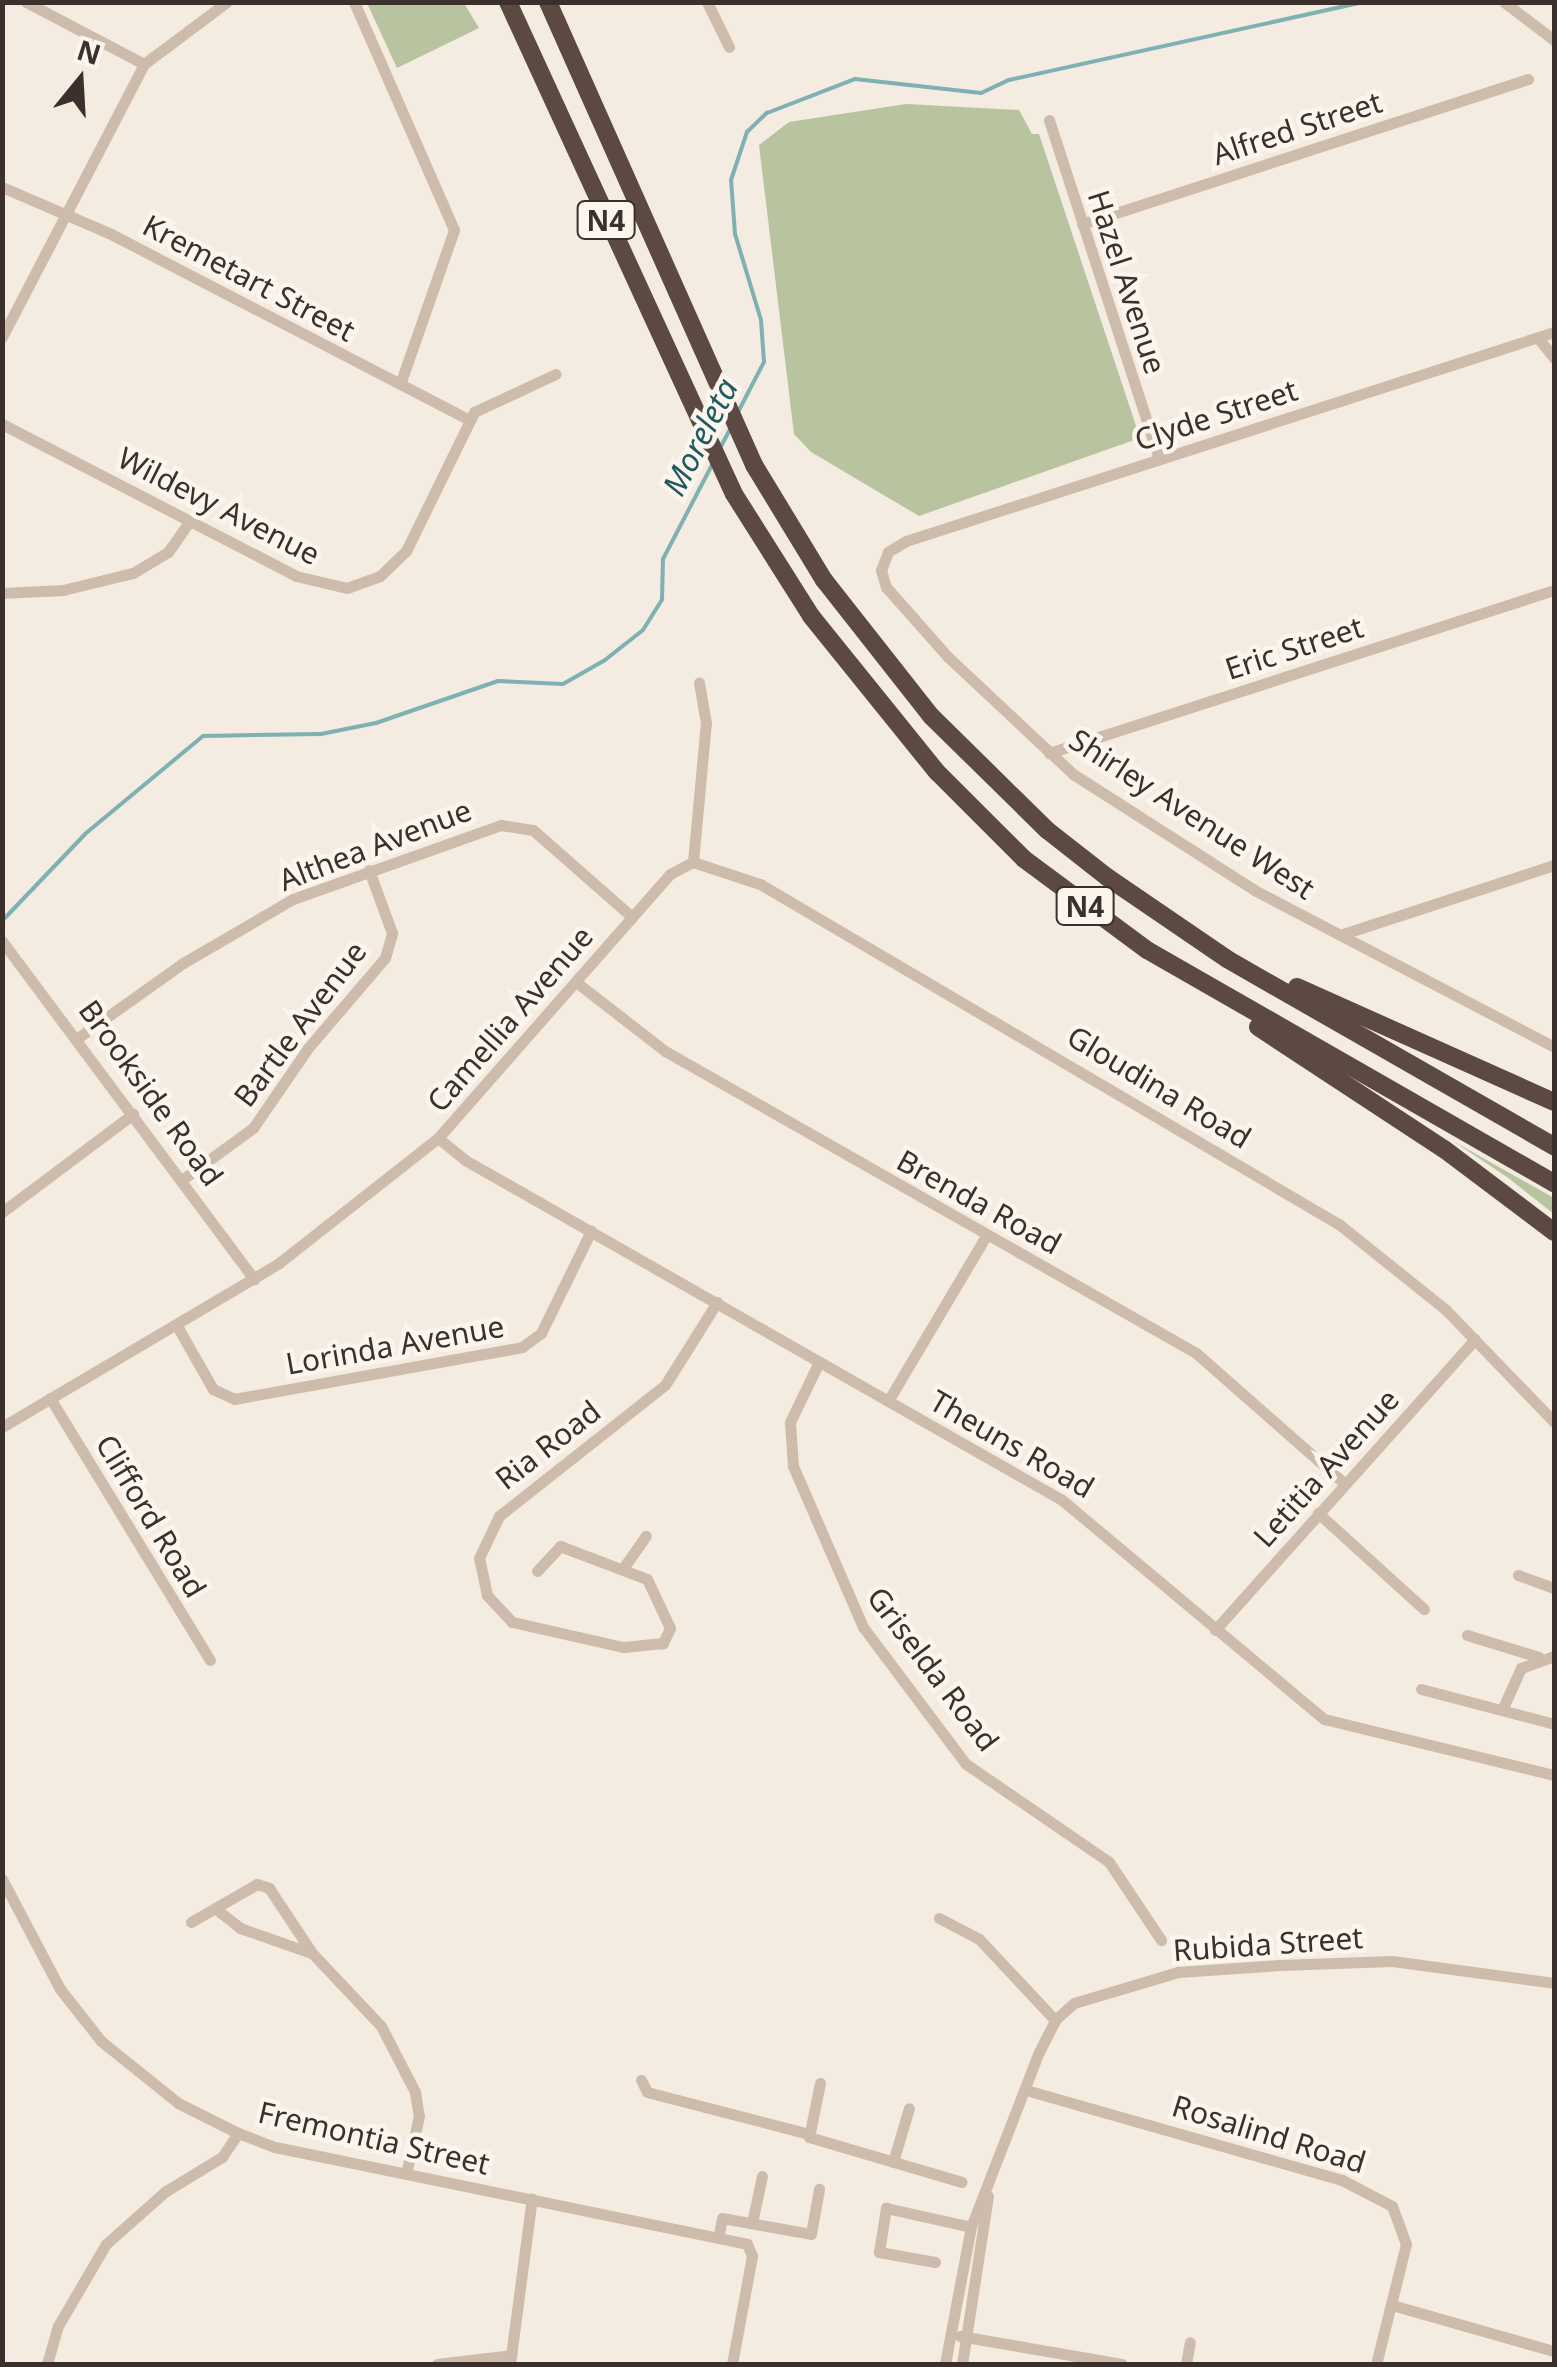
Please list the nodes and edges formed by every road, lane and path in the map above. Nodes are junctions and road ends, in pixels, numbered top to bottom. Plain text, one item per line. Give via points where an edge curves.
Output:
1 (26, 2) edge
2 (227, 2) edge
3 (354, 2) edge
4 (505, 2) edge
5 (548, 2) edge
6 (707, 2) edge
7 (1504, 2) edge
8 (1554, 40) edge
9 (729, 47) dead end
10 (144, 64) junction
11 (1528, 79) dead end
12 (1049, 120) dead end
13 (2, 187) edge
14 (68, 212) junction
15 (1082, 224) junction
16 (1554, 332) edge
17 (2, 337) edge
18 (1538, 338) junction
19 (1554, 358) edge
20 (556, 374) dead end
21 (400, 384) junction
22 (470, 420) junction
23 (2, 424) edge
24 (1159, 459) junction
25 (190, 521) junction
26 (894, 546) joint
27 (1554, 590) edge
28 (2, 593) edge
29 (699, 683) dead end
30 (1049, 753) junction
31 (692, 862) junction
32 (1554, 865) edge
33 (369, 870) junction
34 (632, 917) junction
35 (1340, 935) junction
36 (2, 941) edge
37 (1146, 950) junction
38 (1227, 959) junction
39 (576, 982) junction
40 (79, 1037) junction
41 (1554, 1047) edge
42 (1554, 1102) edge
43 (133, 1114) junction
44 (438, 1138) junction
45 (1554, 1146) edge
46 (183, 1179) junction
47 (1554, 1183) edge
48 (2, 1212) edge
49 (590, 1230) junction
50 (1554, 1232) edge
51 (986, 1236) junction
52 (254, 1278) junction
53 (717, 1302) junction
54 (177, 1326) junction
55 (1475, 1339) junction
56 (820, 1362) junction
57 (50, 1398) junction
58 (888, 1401) junction
59 (1554, 1422) edge
60 (2, 1428) edge
61 (1344, 1484) junction
62 (1318, 1513) junction
63 (646, 1536) dead end
64 (624, 1567) junction
65 (537, 1571) dead end
66 (1518, 1575) dead end
67 (1554, 1588) edge
68 (1424, 1609) dead end
69 (1214, 1630) junction
70 (1467, 1635) dead end
71 (1554, 1656) edge
72 (1539, 1657) junction
73 (210, 1660) dead end
74 (1421, 1689) dead end
75 (1502, 1710) junction
76 (1554, 1724) edge
77 (1554, 1775) edge
78 (2, 1878) edge
79 (216, 1910) junction
80 (939, 1918) dead end
81 (191, 1922) dead end
82 (1161, 1940) dead end
83 (312, 1953) junction
84 (1554, 1982) edge
85 (1055, 2020) junction
86 (641, 2080) dead end
87 (820, 2083) dead end
88 (1026, 2090) junction
89 (908, 2108) dead end
90 (238, 2133) junction
91 (806, 2133) junction
92 (893, 2162) junction
93 (406, 2174) junction
94 (762, 2176) dead end
95 (962, 2182) dead end
96 (988, 2187) junction
97 (819, 2189) dead end
98 (532, 2198) junction
99 (752, 2223) junction
100 (971, 2227) junction
101 (725, 2235) junction
102 (935, 2262) dead end
103 (1392, 2305) junction
104 (950, 2335) junction
105 (967, 2337) junction
106 (1190, 2342) dead end
107 (1554, 2351) edge
108 (511, 2360) edge
109 (47, 2364) edge
110 (437, 2364) edge
111 (732, 2364) edge
112 (945, 2364) edge
113 (962, 2364) edge
114 (1122, 2364) edge
115 (1186, 2364) edge
116 (1376, 2364) edge

1 - 10 street
2 - 10 street
3 - 21 street via 454,230
4 - 37 highway, N4 via 705,438 811,616 937,772 1024,859
5 - 38 highway, N4 via 754,465 824,580 932,716 1048,830
6 - 9 street
7 - 8 street
10 - 14 street
11 - 15 street, Alfred Street
12 - 15 street, Hazel Avenue
13 - 14 street, Kremetart Street
14 - 17 street
14 - 21 street, Kremetart Street
15 - 24 street, Hazel Avenue
16 - 18 street, Clyde Street
18 - 19 street
18 - 24 street, Clyde Street
20 - 22 street via 478,409
21 - 22 street, Kremetart Street
22 - 25 street, Wildevy Avenue via 406,551 390,569 358,586 311,583
23 - 25 street, Wildevy Avenue
24 - 26 street, Clyde Street
25 - 28 street via 168,552 133,572 63,590
26 - 30 street, Shirley Avenue West via 882,564 886,587
27 - 30 street, Eric Street
29 - 31 street via 706,723
30 - 35 street, Shirley Avenue West via 1227,874
31 - 34 street, Camellia Avenue via 670,874
31 - 55 street, Gloudina Road via 760,884 1340,1224
32 - 35 street
33 - 34 street, Althea Avenue via 458,836 522,824
33 - 40 street, Althea Avenue via 293,899 182,963
33 - 46 street, Bartle Avenue via 392,933 385,958 308,1048 253,1128
34 - 39 street, Camellia Avenue
35 - 41 street, Shirley Avenue West
36 - 40 street, Brookside Road
37 - 47 highway, N4
37 - 50 highway via 1444,1149
38 - 42 highway
38 - 45 highway, N4
39 - 44 street, Camellia Avenue
39 - 51 street, Brenda Road via 665,1052
40 - 43 street, Brookside Road
43 - 46 street, Brookside Road
43 - 48 street
44 - 49 street, Theuns Road
44 - 52 street, Camellia Avenue
46 - 52 street, Brookside Road
49 - 53 street, Theuns Road
49 - 54 street, Lorinda Avenue via 541,1333 522,1347 234,1399 213,1389
51 - 58 street
51 - 61 street, Brenda Road via 1196,1354
52 - 54 street, Camellia Avenue
53 - 56 street, Theuns Road
53 - 64 street, Ria Road via 665,1385 499,1516 480,1558 497,1612 532,1631 637,1648 660,1645 670,1628 656,1590
54 - 57 street, Camellia Avenue
55 - 59 street, Gloudina Road
55 - 61 street, Letitia Avenue
56 - 58 street, Theuns Road
56 - 82 street, Griselda Road via 795,1402 790,1451 863,1627 966,1764 1110,1862
57 - 60 street, Camellia Avenue
57 - 73 street, Clifford Road
58 - 69 street, Theuns Road via 1090,1519
61 - 62 street, Letitia Avenue
62 - 68 street
62 - 69 street, Letitia Avenue
63 - 64 street
64 - 65 street via 560,1546
66 - 67 street
69 - 77 street, Theuns Road via 1324,1719
70 - 72 street
71 - 72 street
72 - 75 street via 1521,1668
74 - 75 street
75 - 76 street
78 - 90 street, Fremontia Street via 60,1989 101,2041 178,2103
79 - 81 street
79 - 83 street via 240,1928
79 - 83 street via 264,1884
80 - 85 street via 978,1939
83 - 93 street via 381,2026 415,2092 419,2116
84 - 85 street, Rubida Street via 1392,1961 1178,1972 1102,1991
85 - 88 street
86 - 91 street via 647,2092
87 - 91 street
88 - 96 street
88 - 103 street, Rosalind Road via 1371,2190 1392,2206 1406,2244
89 - 92 street
90 - 93 street, Fremontia Street
90 - 109 street via 222,2157 166,2190 106,2244 64,2312
91 - 92 street
92 - 95 street
93 - 98 street, Fremontia Street
94 - 99 street
96 - 100 street
96 - 105 street
97 - 99 street via 811,2234
98 - 101 street, Fremontia Street
98 - 108 street
99 - 101 street via 722,2218
100 - 102 street via 886,2208 878,2252
100 - 104 street
101 - 111 street via 752,2256
103 - 107 street
103 - 116 street, Rosalind Road
104 - 105 street
104 - 112 street
105 - 113 street
105 - 114 street
106 - 115 street
108 - 110 street

